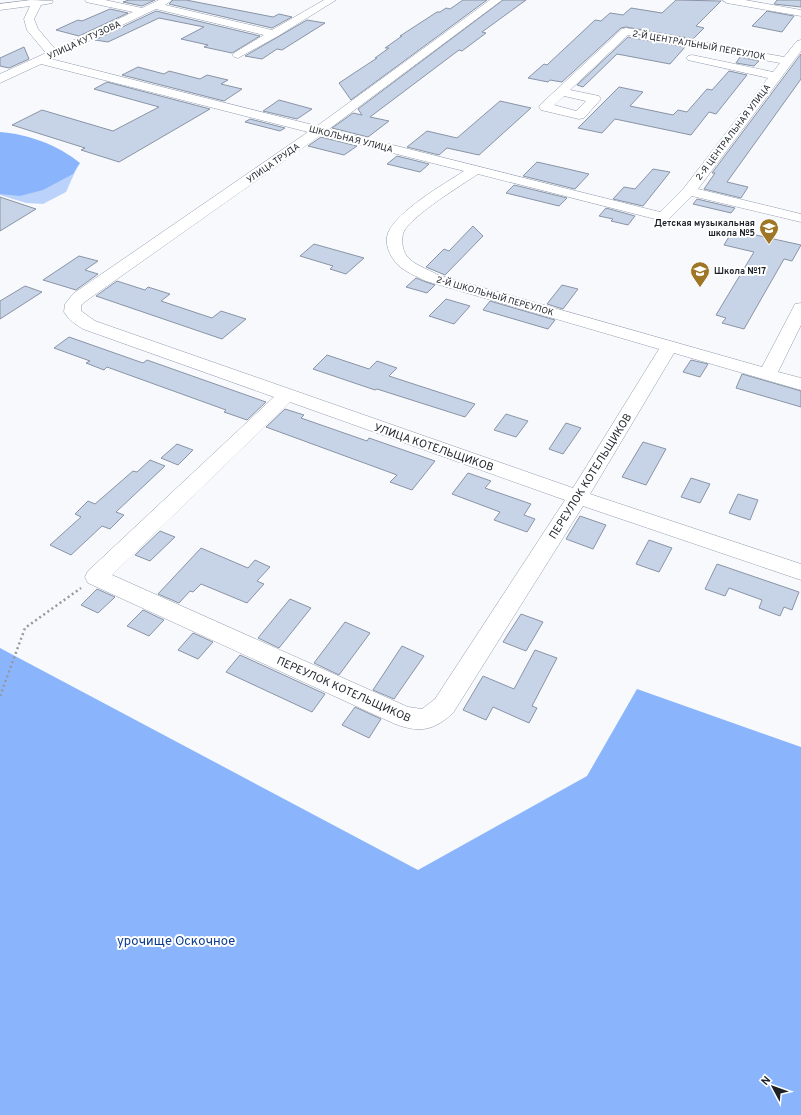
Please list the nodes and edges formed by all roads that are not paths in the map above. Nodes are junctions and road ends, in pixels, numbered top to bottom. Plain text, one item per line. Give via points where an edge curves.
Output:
1 (51, 0) edge
2 (90, 0) edge
3 (167, 0) edge
4 (331, 0) edge
5 (497, 0) edge
6 (727, 0) edge
7 (37, 1) edge
8 (155, 6) junction
9 (0, 7) edge
10 (143, 11) junction
11 (801, 13) edge
12 (274, 34) junction
13 (616, 42) junction
14 (801, 43) edge
15 (632, 46) dead end
16 (53, 54) junction
17 (238, 55) dead end
18 (684, 57) dead end
19 (40, 60) junction
20 (787, 60) junction
21 (775, 76) junction
22 (0, 79) edge
23 (561, 92) dead end
24 (318, 131) junction
25 (475, 170) junction
26 (689, 191) junction
27 (663, 217) joint
28 (801, 218) edge
29 (801, 308) edge
30 (72, 312) joint
31 (670, 346) junction
32 (768, 374) junction
33 (801, 384) edge
34 (287, 395) junction
35 (578, 497) junction
36 (801, 572) edge

1 - 7 street
2 - 10 street
3 - 8 street, УЛИЦА КУТУЗОВА
4 - 12 street
5 - 24 street, УЛИЦА ТРУДА
6 - 11 street
7 - 9 street
7 - 16 street via 29,19 33,30
8 - 10 street, УЛИЦА КУТУЗОВА
8 - 12 street
10 - 16 street, УЛИЦА КУТУЗОВА
12 - 17 street
13 - 15 street, 2-Й ЦЕНТРАЛЬНЫЙ ПЕРЕУЛОК
13 - 20 street, 2-Й ЦЕНТРАЛЬНЫЙ ПЕРЕУЛОК via 626,31
13 - 23 street, 2-Й ЦЕНТРАЛЬНЫЙ ПЕРЕУЛОК
14 - 20 street, 2-Я ЦЕНТРАЛЬНАЯ УЛИЦА
16 - 19 street, УЛИЦА КУТУЗОВА
18 - 21 street, 2-Й ЦЕНТРАЛЬНЫЙ ПЕРЕУЛОК
19 - 22 street, УЛИЦА КУТУЗОВА
19 - 24 street, ШКОЛЬНАЯ УЛИЦА
20 - 21 street, 2-Я ЦЕНТРАЛЬНАЯ УЛИЦА
21 - 26 street, 2-Я ЦЕНТРАЛЬНАЯ УЛИЦА
24 - 25 street, ШКОЛЬНАЯ УЛИЦА
24 - 30 street, УЛИЦА ТРУДА via 80,297 73,304
25 - 27 street, ШКОЛЬНАЯ УЛИЦА
25 - 31 street, 2-Й ШКОЛЬНЫЙ ПЕРЕУЛОК via 432,198 403,222 396,233 394,243 400,256 412,268 432,278
26 - 27 street, 2-Я ЦЕНТРАЛЬНАЯ УЛИЦА
26 - 28 street
29 - 32 street
30 - 34 street, УЛИЦА КОТЕЛЬЩИКОВ via 89,325
31 - 32 street
31 - 35 street, ПЕРЕУЛОК КОТЕЛЬЩИКОВ
32 - 33 street
34 - 35 street, УЛИЦА КОТЕЛЬЩИКОВ
34 - 35 street, ПЕРЕУЛОК КОТЕЛЬЩИКОВ via 96,577 404,717 417,720 431,718 444,706
35 - 36 street, УЛИЦА КОТЕЛЬЩИКОВ

